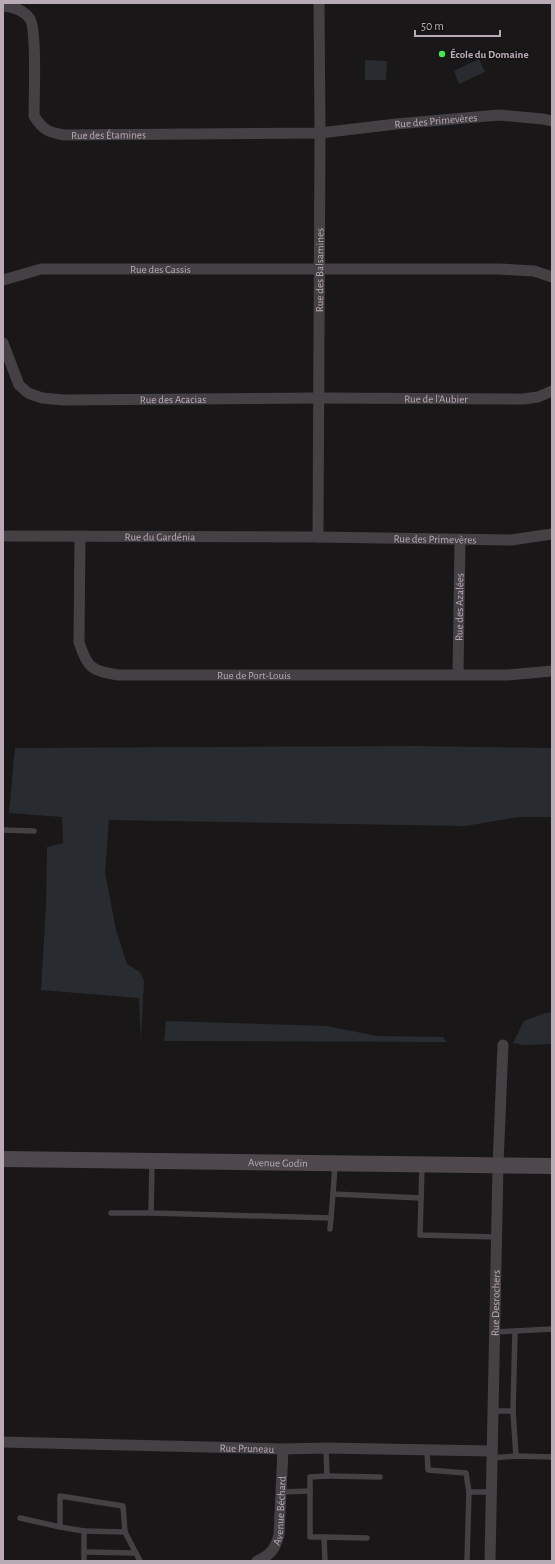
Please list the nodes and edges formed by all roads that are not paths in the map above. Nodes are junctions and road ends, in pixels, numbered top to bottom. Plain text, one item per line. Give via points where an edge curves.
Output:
1 (319, 3) edge
2 (3, 6) edge
3 (552, 121) edge
4 (320, 134) junction
5 (319, 269) junction
6 (552, 277) edge
7 (3, 280) edge
8 (3, 343) edge
9 (552, 391) edge
10 (318, 398) junction
11 (552, 534) edge
12 (3, 536) edge
13 (80, 536) junction
14 (318, 537) junction
15 (460, 540) junction
16 (552, 671) edge
17 (458, 674) junction
18 (3, 830) edge
19 (34, 830) dead end
20 (503, 1045) dead end
21 (3, 1159) edge
22 (152, 1161) junction
23 (335, 1163) junction
24 (422, 1164) junction
25 (498, 1165) junction
26 (552, 1166) edge
27 (333, 1194) junction
28 (421, 1198) junction
29 (111, 1212) dead end
30 (151, 1213) junction
31 (331, 1218) junction
32 (330, 1229) dead end
33 (496, 1237) junction
34 (552, 1329) edge
35 (515, 1331) junction
36 (494, 1332) junction
37 (492, 1411) junction
38 (513, 1411) junction
39 (3, 1442) edge
40 (326, 1448) junction
41 (283, 1449) junction
42 (427, 1450) junction
43 (491, 1455) junction
44 (516, 1456) junction
45 (552, 1457) edge
46 (327, 1476) junction
47 (380, 1477) dead end
48 (310, 1491) junction
49 (280, 1492) junction
50 (469, 1492) junction
51 (490, 1492) junction
52 (20, 1518) dead end
53 (60, 1527) junction
54 (84, 1531) junction
55 (125, 1532) junction
56 (324, 1537) junction
57 (367, 1538) dead end
58 (84, 1552) junction
59 (136, 1553) junction
60 (84, 1561) edge
61 (140, 1561) edge
62 (257, 1561) edge
63 (325, 1561) edge
64 (467, 1561) edge
65 (490, 1561) edge

1 - 4 street, Rue des Balsamines
2 - 4 street, Rue des Étamines via 23,12 31,20 34,36 34,116 41,127 52,133
3 - 4 street, Rue des Primevères via 499,115
4 - 5 street, Rue des Balsamines
5 - 6 street via 498,269 534,271
5 - 7 street, Rue des Cassis via 42,269
5 - 10 street, Rue des Balsamines
8 - 10 street, Rue des Acacias via 19,386 28,393 42,398
9 - 10 street, Rue de l'Aubier via 538,397 523,399
10 - 14 street, Rue des Balsamines
11 - 15 street, Rue des Primevères via 511,540
12 - 13 street, Rue du Gardénia
13 - 14 street, Rue du Gardénia
13 - 17 street, Rue de Port-Louis via 79,642 84,659 93,669 118,675
14 - 15 street, Rue des Primevères
15 - 17 street, Rue des Azalées
16 - 17 street, Rue de Port-Louis via 507,675
18 - 19 lane
20 - 25 street, Rue Desrochers
21 - 22 street, Avenue Godin
22 - 23 street, Avenue Godin
22 - 30 lane
23 - 24 street, Avenue Godin
23 - 27 lane
24 - 25 street, Avenue Godin
24 - 28 lane
25 - 26 street, Avenue Godin
25 - 33 street, Rue Desrochers
27 - 28 lane
27 - 31 lane
28 - 33 lane via 420,1235
29 - 30 lane
30 - 31 lane
31 - 32 lane
33 - 36 street, Rue Desrochers
34 - 35 lane
35 - 36 lane
35 - 38 lane
36 - 37 street, Rue Desrochers
37 - 38 lane
37 - 43 street, Rue Desrochers
38 - 44 lane
39 - 41 street, Rue Pruneau
40 - 41 street, Rue Pruneau
40 - 42 street, Rue Pruneau
40 - 46 lane
41 - 49 street, Avenue Béchard
42 - 43 street, Rue Pruneau
42 - 50 lane via 428,1470 466,1473
43 - 44 lane
43 - 51 street, Rue Desrochers
44 - 45 lane
46 - 47 lane
46 - 48 lane via 310,1477
48 - 49 lane
48 - 56 lane via 310,1537
49 - 62 street, Avenue Béchard via 279,1535 276,1547 266,1557
50 - 51 lane
50 - 64 lane
51 - 65 street, Rue Desrochers
52 - 53 lane
53 - 54 lane
53 - 55 lane via 60,1496 123,1506
54 - 55 lane
54 - 58 lane
55 - 59 lane
56 - 57 lane
56 - 63 lane
58 - 59 lane
58 - 60 lane
59 - 61 lane

